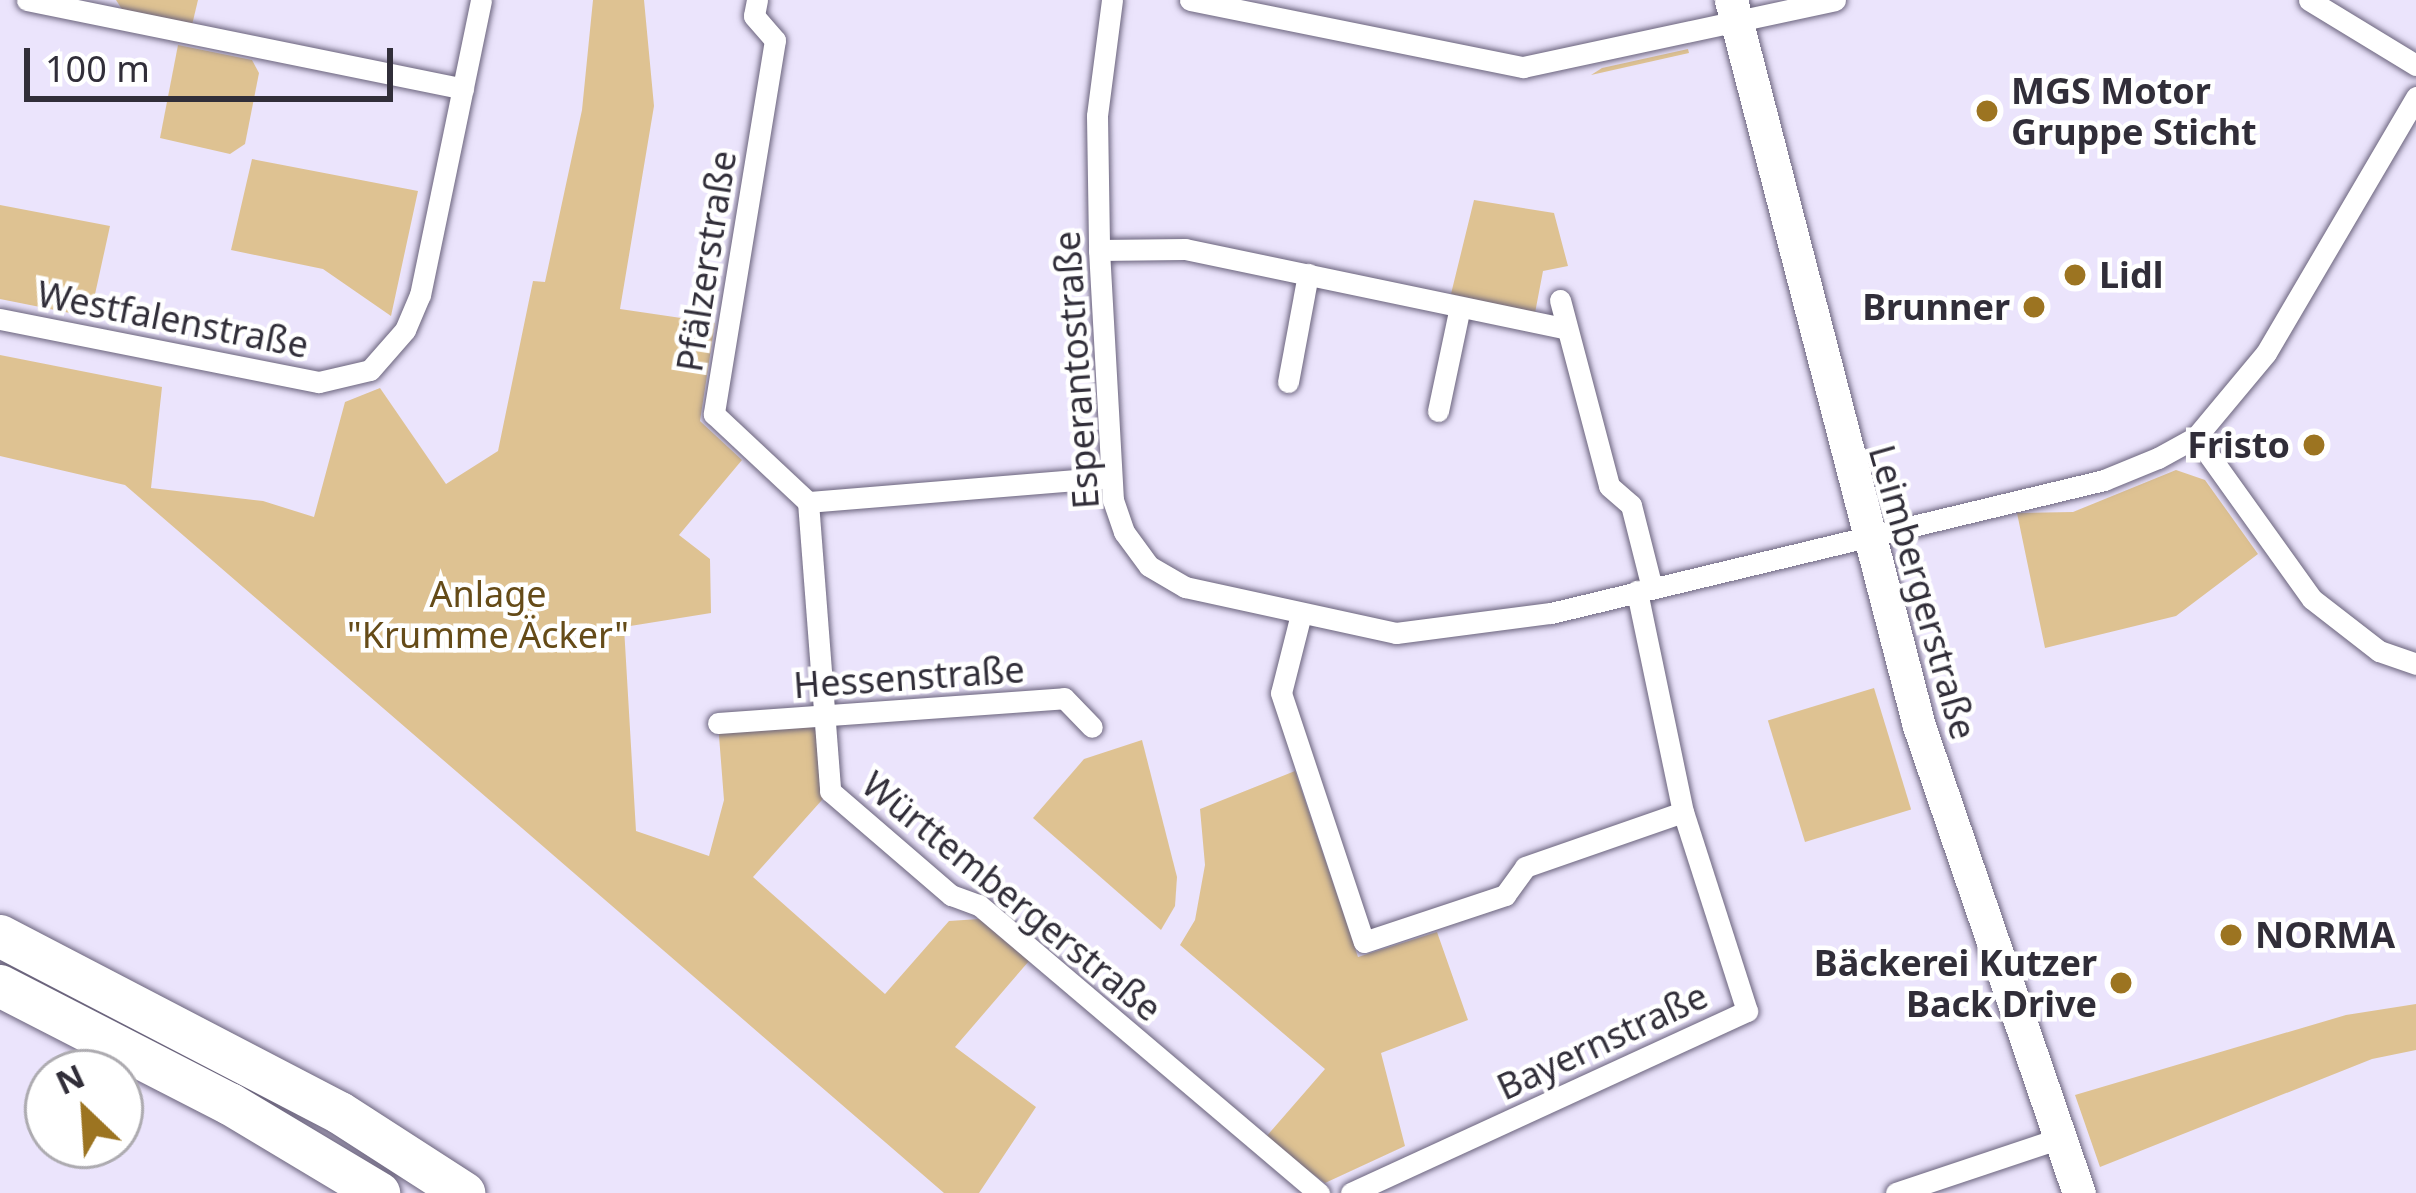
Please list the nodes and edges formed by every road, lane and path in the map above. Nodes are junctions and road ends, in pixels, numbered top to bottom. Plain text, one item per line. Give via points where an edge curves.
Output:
1 (27, 0) edge
2 (481, 0) edge
3 (757, 0) edge
4 (1112, 0) edge
5 (1190, 0) edge
6 (1834, 0) edge
7 (2309, 0) edge
8 (93, 6) edge
9 (1733, 12) edge
10 (2416, 65) edge
11 (463, 88) junction
12 (2416, 97) edge
13 (1099, 250) junction
14 (1309, 274) junction
15 (1560, 300) dead end
16 (1460, 308) junction
17 (0, 319) edge
18 (1567, 329) junction
19 (1288, 382) dead end
20 (1438, 411) dead end
21 (2196, 437) junction
22 (1111, 476) junction
23 (808, 502) junction
24 (1865, 538) junction
25 (1645, 590) junction
26 (1301, 614) junction
27 (2416, 664) edge
28 (824, 716) junction
29 (718, 723) dead end
30 (1092, 727) dead end
31 (1683, 812) junction
32 (0, 936) edge
33 (0, 986) edge
34 (2060, 1138) junction
35 (379, 1193) edge
36 (464, 1193) edge
37 (1319, 1193) edge
38 (1352, 1193) edge
39 (1896, 1193) edge
40 (2079, 1193) edge

1 - 8 street
2 - 11 street, Westfalenstraße
3 - 23 street, Pfälzerstraße via 754,16 776,40 714,414
4 - 13 street, Esperantostraße via 1097,116
5 - 9 street via 1523,67
6 - 9 street
7 - 10 street
8 - 11 street
9 - 24 street, Leimbergerstraße
11 - 17 street, Westfalenstraße via 420,295 405,330 370,370 319,382
12 - 21 street via 2266,353
13 - 14 street via 1185,249
13 - 22 street, Esperantostraße
14 - 16 street
14 - 19 street
15 - 18 street, Bayernstraße
16 - 18 street
16 - 20 street
18 - 25 street, Bayernstraße via 1609,486 1631,505
21 - 24 street, Esperantostraße via 2104,480
21 - 27 street via 2312,599 2379,651
22 - 23 street
22 - 26 street, Esperantostraße via 1117,516 1150,566 1185,587
23 - 28 street, Württembergerstraße
24 - 25 street, Esperantostraße
24 - 34 street, Leimbergerstraße via 1925,747
25 - 26 street, Esperantostraße via 1444,632 1396,633
25 - 31 street, Bayernstraße
26 - 31 street via 1281,693 1364,942 1505,895 1525,867
28 - 29 street, Hessenstraße
28 - 30 street, Hessenstraße via 1064,698
28 - 37 street, Württembergerstraße via 830,791 951,895 979,904
31 - 38 street, Bayernstraße via 1747,1011
32 - 36 highway via 340,1112
33 - 35 highway via 230,1104
34 - 39 street
34 - 40 street, Leimbergerstraße

